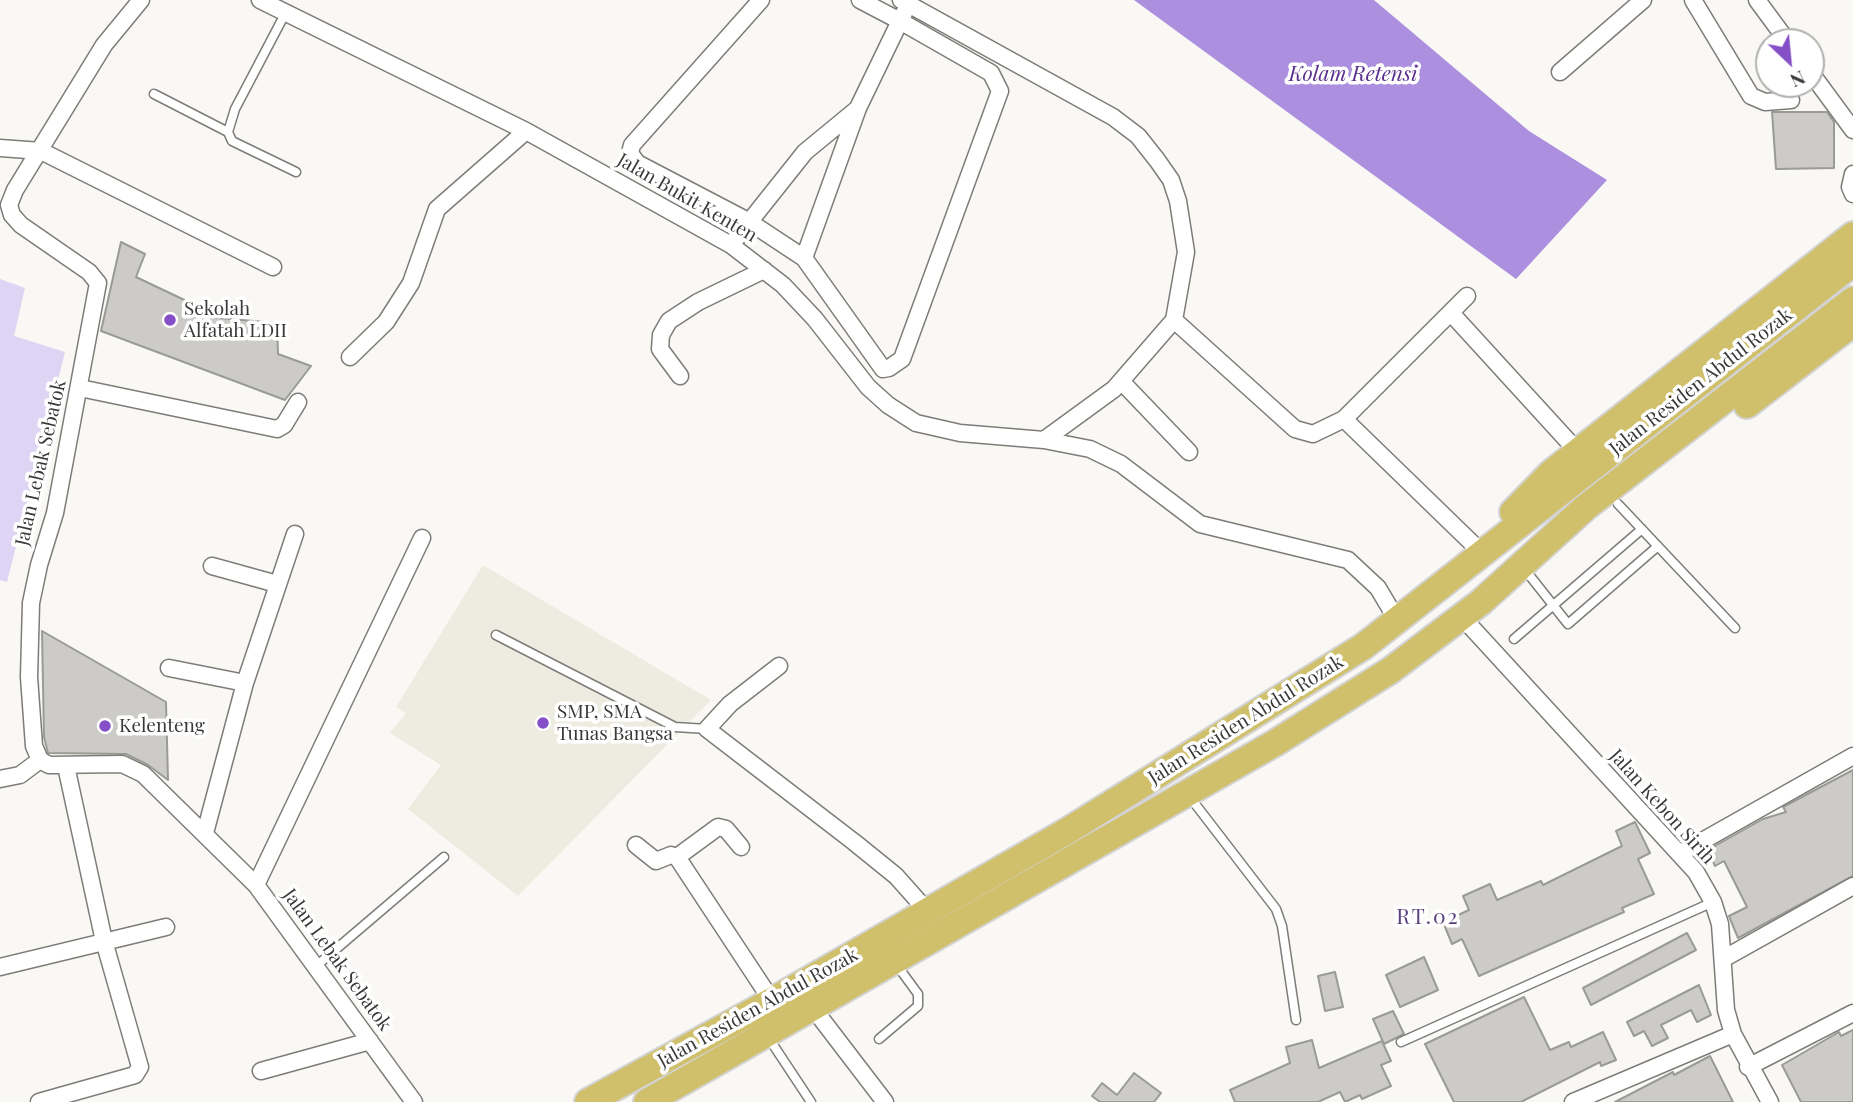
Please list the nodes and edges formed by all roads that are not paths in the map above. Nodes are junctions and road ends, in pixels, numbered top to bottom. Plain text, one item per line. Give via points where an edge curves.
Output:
1 (141, 0) edge
2 (260, 0) edge
3 (761, 0) edge
4 (860, 0) edge
5 (1643, 0) edge
6 (1693, 0) edge
7 (1757, 0) edge
8 (905, 2) edge
9 (286, 12) junction
10 (900, 21) junction
11 (1778, 28) edge
12 (1560, 72) dead end
13 (1825, 92) edge
14 (155, 94) dead end
15 (1791, 100) dead end
16 (858, 108) junction
17 (1853, 130) edge
18 (526, 131) junction
19 (228, 132) junction
20 (0, 148) edge
21 (41, 151) junction
22 (296, 172) dead end
23 (1853, 174) edge
24 (1853, 194) edge
25 (748, 221) junction
26 (1853, 235) edge
27 (731, 245) junction
28 (804, 258) junction
29 (1853, 262) edge
30 (273, 267) dead end
31 (764, 270) junction
32 (1467, 296) dead end
33 (1853, 300) edge
34 (1451, 313) junction
35 (1174, 320) junction
36 (1853, 323) edge
37 (350, 357) dead end
38 (680, 376) dead end
39 (1121, 382) junction
40 (80, 388) junction
41 (298, 402) dead end
42 (1344, 418) junction
43 (1044, 440) junction
44 (1189, 452) dead end
45 (1578, 452) junction
46 (1618, 504) junction
47 (1642, 529) junction
48 (295, 534) dead end
49 (422, 538) dead end
50 (1658, 546) junction
51 (1478, 549) junction
52 (212, 566) dead end
53 (1525, 571) junction
54 (1450, 579) junction
55 (277, 584) junction
56 (1552, 606) junction
57 (1471, 609) junction
58 (1396, 620) junction
59 (1735, 628) dead end
60 (496, 635) dead end
61 (1514, 639) dead end
62 (779, 667) dead end
63 (169, 668) dead end
64 (245, 683) junction
65 (707, 729) junction
66 (1853, 756) edge
67 (40, 760) junction
68 (66, 766) junction
69 (0, 779) edge
70 (1187, 793) junction
71 (205, 833) junction
72 (636, 845) dead end
73 (741, 847) dead end
74 (1681, 853) junction
75 (444, 857) dead end
76 (677, 857) junction
77 (256, 885) junction
78 (1853, 886) edge
79 (1713, 902) junction
80 (928, 912) junction
81 (166, 927) dead end
82 (104, 940) junction
83 (1723, 959) junction
84 (894, 962) junction
85 (0, 967) edge
86 (315, 967) junction
87 (772, 1001) junction
88 (813, 1008) junction
89 (1853, 1013) edge
90 (1296, 1020) dead end
91 (766, 1034) junction
92 (1733, 1034) junction
93 (879, 1039) dead end
94 (370, 1041) junction
95 (1401, 1042) dead end
96 (1748, 1067) junction
97 (261, 1071) dead end
98 (39, 1102) edge
99 (414, 1102) edge
100 (588, 1102) edge
101 (648, 1102) edge
102 (811, 1102) edge
103 (885, 1102) edge
104 (1573, 1102) edge
105 (1770, 1102) edge

1 - 21 street, Jalan Lebak Sebatok via 104,45
2 - 9 street, Jalan Bukit Kenten
3 - 25 street via 632,145 630,153 637,163
4 - 10 street
5 - 12 street
6 - 15 street via 1751,96 1765,102
7 - 11 street
8 - 10 street
8 - 35 street via 1113,117 1138,136 1171,180 1184,226 1183,284
9 - 18 street, Jalan Bukit Kenten
9 - 19 lane via 235,109
10 - 16 street
10 - 28 street via 991,73 1000,92 897,364 883,369 878,365
13 - 17 street
14 - 19 lane
16 - 25 street via 805,152
16 - 28 street
18 - 27 street, Jalan Bukit Kenten
18 - 37 street via 437,209 411,283 386,322
19 - 22 lane via 232,141
20 - 21 street
21 - 30 street
21 - 40 street, Jalan Lebak Sebatok via 15,190 10,210 24,228 89,272 98,284
23 - 24 street
25 - 27 street
25 - 28 street
26 - 45 highway
27 - 31 street, Jalan Bukit Kenten
29 - 54 highway, Jalan Residen Abdul Rozak
31 - 38 street via 669,321 660,349
31 - 43 street, Jalan Bukit Kenten via 815,319 868,387 916,423 960,433
32 - 34 street
33 - 57 highway, Jalan Residen Abdul Rozak via 1586,507
34 - 42 street
34 - 45 street
35 - 39 street
35 - 42 street via 1295,429 1313,434
36 - 46 highway
39 - 43 street
39 - 44 street
40 - 41 street via 277,429
40 - 67 street, Jalan Lebak Sebatok via 31,603 29,677 34,746
42 - 51 street
43 - 58 street, Jalan Bukit Kenten via 1090,449 1121,464 1200,524 1348,561 1378,588
45 - 51 highway via 1551,473
46 - 47 lane
46 - 53 highway
47 - 50 lane
47 - 56 lane
48 - 55 street
49 - 77 street
50 - 56 lane via 1567,624
50 - 59 lane
51 - 54 highway
52 - 55 street
53 - 56 lane
53 - 57 highway
54 - 58 highway, Jalan Residen Abdul Rozak
55 - 64 street
56 - 61 lane
57 - 70 highway, Jalan Residen Abdul Rozak via 1391,670
57 - 74 street, Jalan Kebon Sirih via 1546,711
58 - 80 highway, Jalan Residen Abdul Rozak via 1266,710
60 - 65 lane via 675,727
62 - 65 street via 730,704
63 - 64 street
64 - 71 street
65 - 80 street via 896,876
66 - 74 street
67 - 68 street, Jalan Lebak Sebatok
67 - 69 street via 20,775
68 - 71 street, Jalan Lebak Sebatok via 104,763 134,767
68 - 82 street
70 - 84 highway, Jalan Residen Abdul Rozak
70 - 90 lane via 1276,909
71 - 77 street, Jalan Lebak Sebatok
72 - 76 street via 656,862
73 - 76 street via 726,829 718,827
74 - 79 street, Jalan Kebon Sirih
75 - 86 lane
76 - 87 street
77 - 86 street, Jalan Lebak Sebatok
78 - 83 street
79 - 83 street, Jalan Kebon Sirih
79 - 95 lane
80 - 87 highway, Jalan Residen Abdul Rozak
81 - 82 street
82 - 85 street
82 - 98 street via 139,1071
83 - 92 street, Jalan Kebon Sirih via 1726,1010
84 - 88 highway, Jalan Residen Abdul Rozak
84 - 93 lane via 918,994 918,1006
86 - 94 street, Jalan Lebak Sebatok
87 - 100 highway, Jalan Residen Abdul Rozak
88 - 91 highway, Jalan Residen Abdul Rozak
88 - 103 street
89 - 96 street
91 - 101 highway, Jalan Residen Abdul Rozak
91 - 102 lane
92 - 96 street, Jalan Kebon Sirih
92 - 104 street
94 - 97 street
94 - 99 street, Jalan Lebak Sebatok
96 - 105 street, Jalan Kebon Sirih

